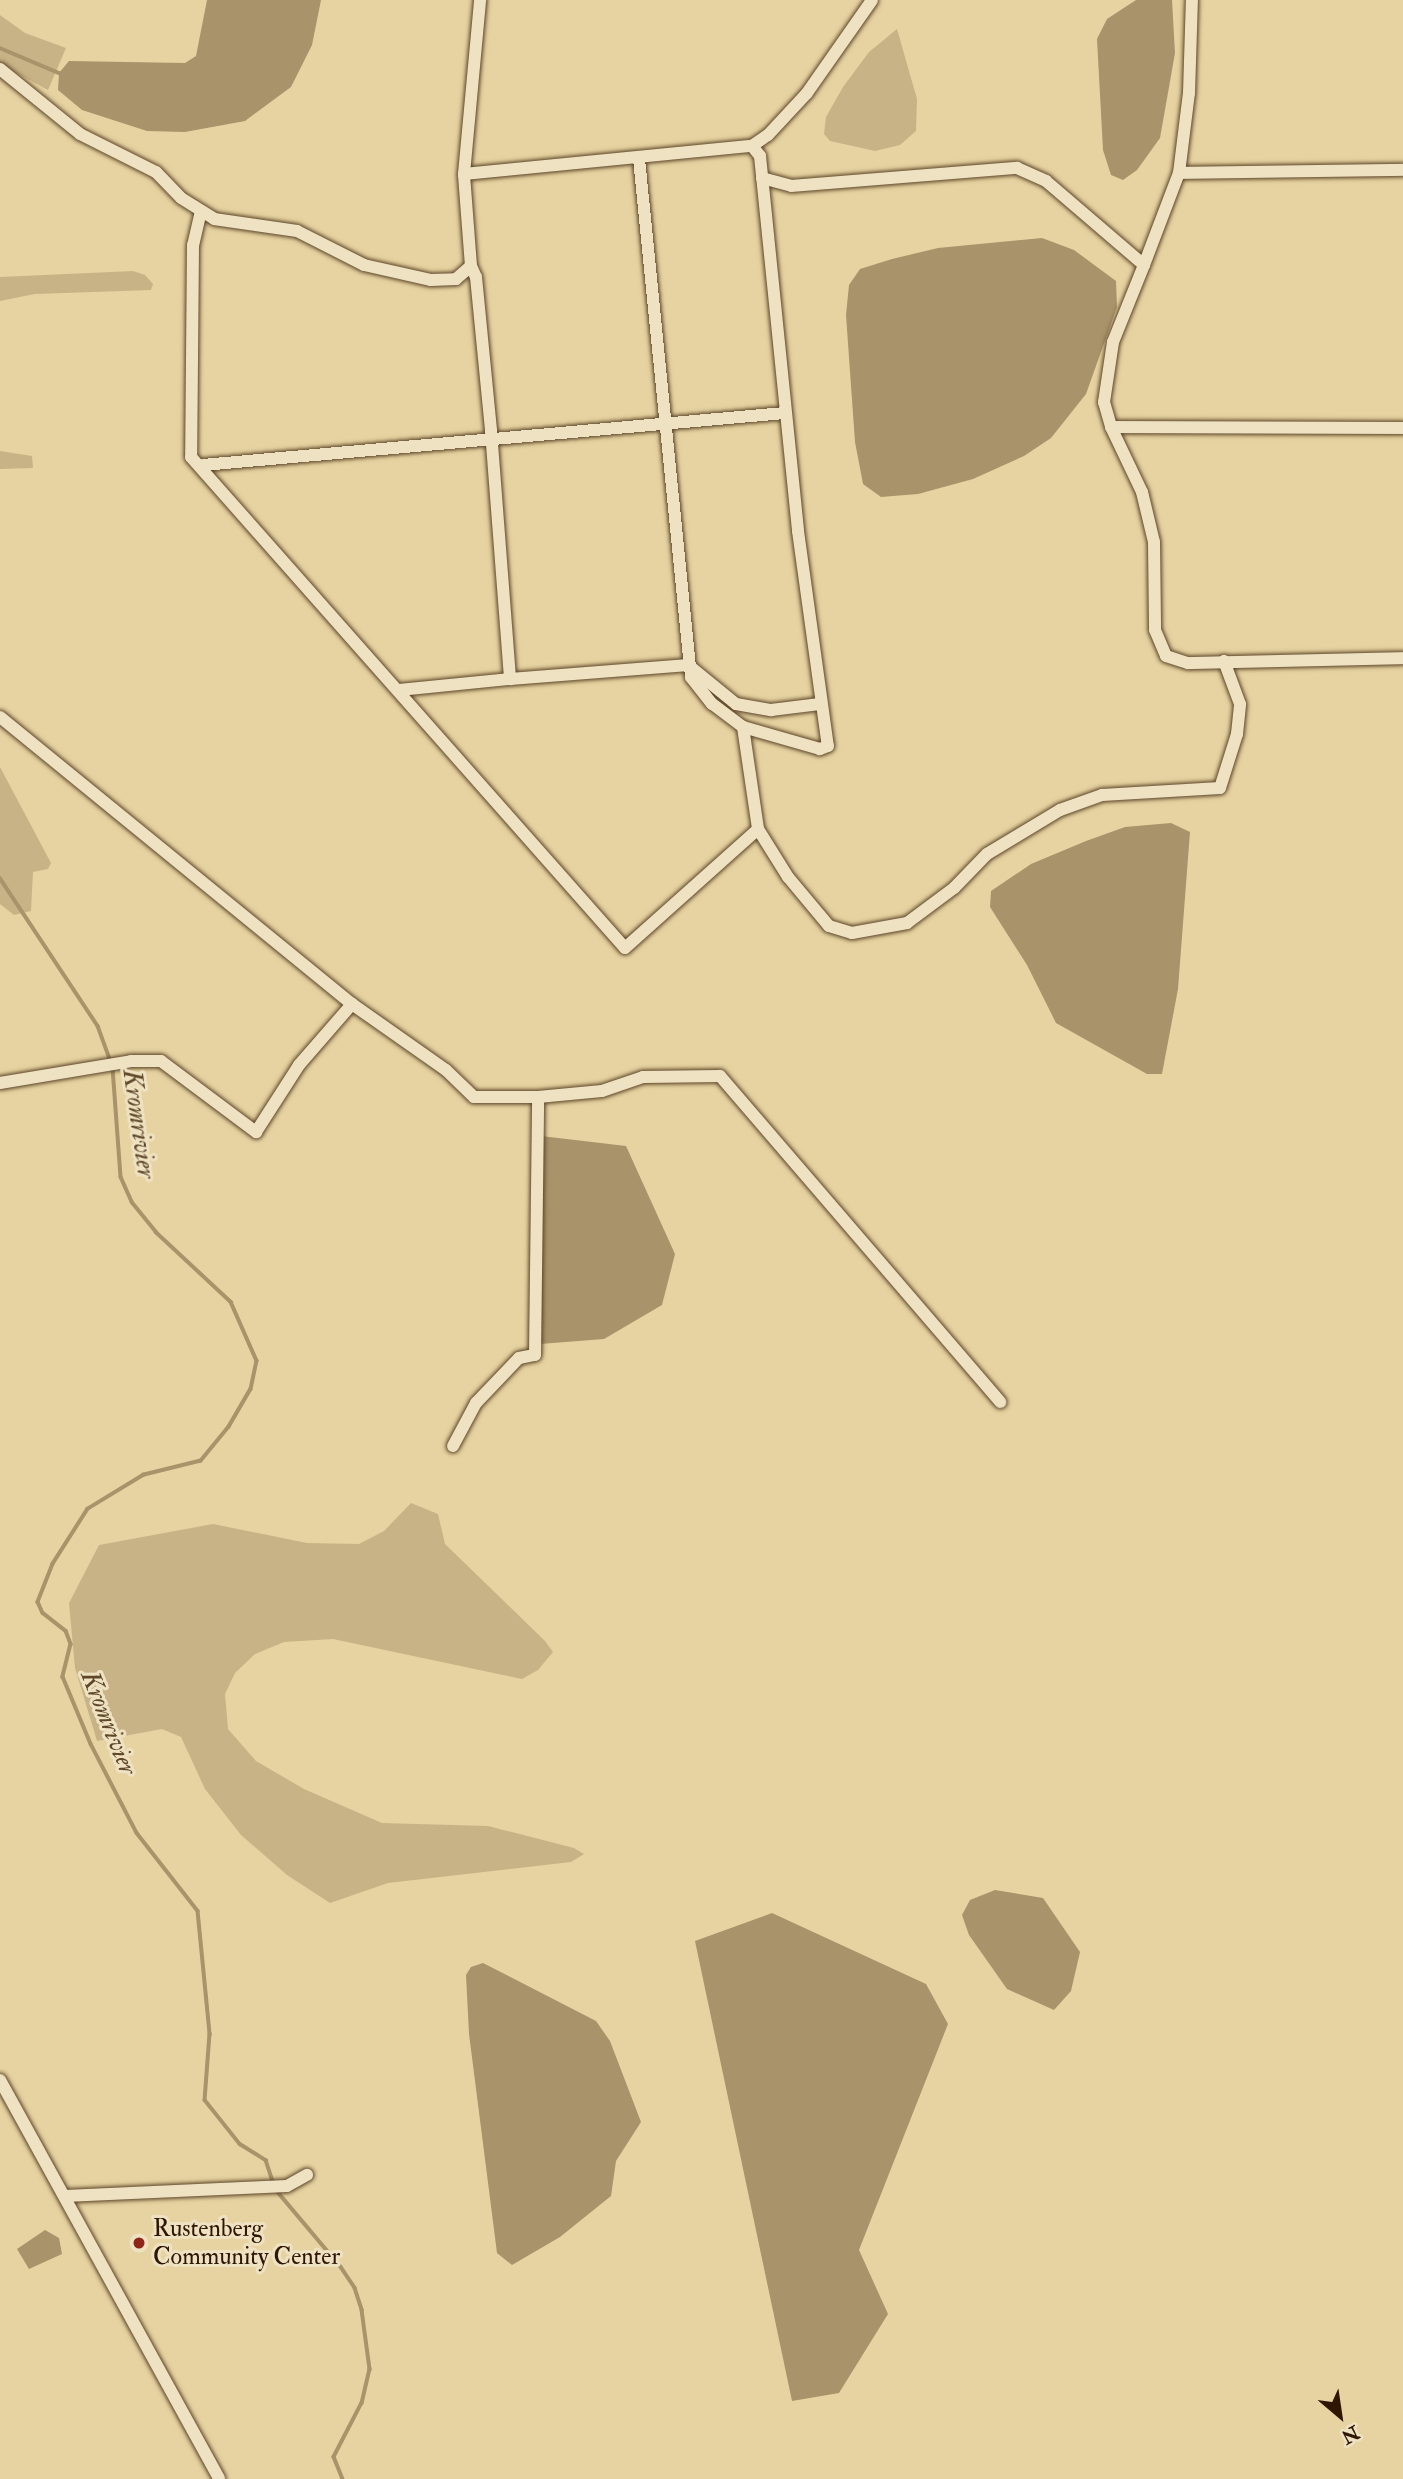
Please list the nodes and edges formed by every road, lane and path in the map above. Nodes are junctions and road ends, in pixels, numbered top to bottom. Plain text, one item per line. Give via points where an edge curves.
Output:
1 (480, 0) edge
2 (872, 0) edge
3 (1192, 0) edge
4 (0, 69) edge
5 (752, 146) junction
6 (639, 159) junction
7 (1403, 170) edge
8 (1179, 173) junction
9 (464, 174) junction
10 (762, 178) junction
11 (201, 211) junction
12 (1144, 265) junction
13 (471, 266) junction
14 (784, 413) junction
15 (664, 425) junction
16 (1111, 427) junction
17 (1403, 428) edge
18 (491, 439) junction
19 (203, 466) junction
20 (1403, 658) edge
21 (1224, 661) junction
22 (688, 665) junction
23 (510, 679) junction
24 (399, 690) junction
25 (820, 704) junction
26 (0, 717) edge
27 (743, 727) junction
28 (758, 829) junction
29 (352, 1004) junction
30 (0, 1083) edge
31 (538, 1097) junction
32 (1000, 1402) dead end
33 (453, 1446) dead end
34 (0, 2080) edge
35 (307, 2175) dead end
36 (65, 2196) junction
37 (219, 2479) edge

1 - 9 street
2 - 5 street via 807,93
3 - 8 street via 1189,93
4 - 11 street via 80,134 156,172
5 - 6 street
5 - 10 street via 760,156
6 - 9 street
6 - 15 street
7 - 8 street
8 - 12 street
9 - 13 street
10 - 12 street via 791,186 1017,167 1046,181
10 - 14 street
11 - 13 street via 227,223 272,224 297,231 364,265 414,278 456,279
11 - 19 street via 193,246 191,457
12 - 16 street via 1113,342 1104,387
13 - 18 street via 476,277
14 - 15 street
14 - 25 street
15 - 18 street
15 - 22 street
16 - 17 street
16 - 21 street via 1142,492 1154,542 1155,630 1166,656 1188,663
18 - 19 street
18 - 23 street
19 - 24 street
20 - 21 street
21 - 28 street via 1240,704 1237,734 1220,788 1113,794 1060,810 987,854 954,888 907,923 852,933 829,926 788,877
22 - 23 street
22 - 25 street via 736,704 771,710
22 - 27 street via 699,691
23 - 24 street
24 - 28 street via 625,947
25 - 27 street via 828,746 820,749
26 - 29 street
27 - 28 street
29 - 30 street via 299,1065 256,1132 161,1061 131,1061
29 - 31 street via 367,1010 446,1070 474,1097
31 - 32 street via 602,1091 643,1077 720,1076
31 - 33 street via 535,1355 519,1358 476,1403
34 - 36 street
35 - 36 street via 287,2186
36 - 37 street

